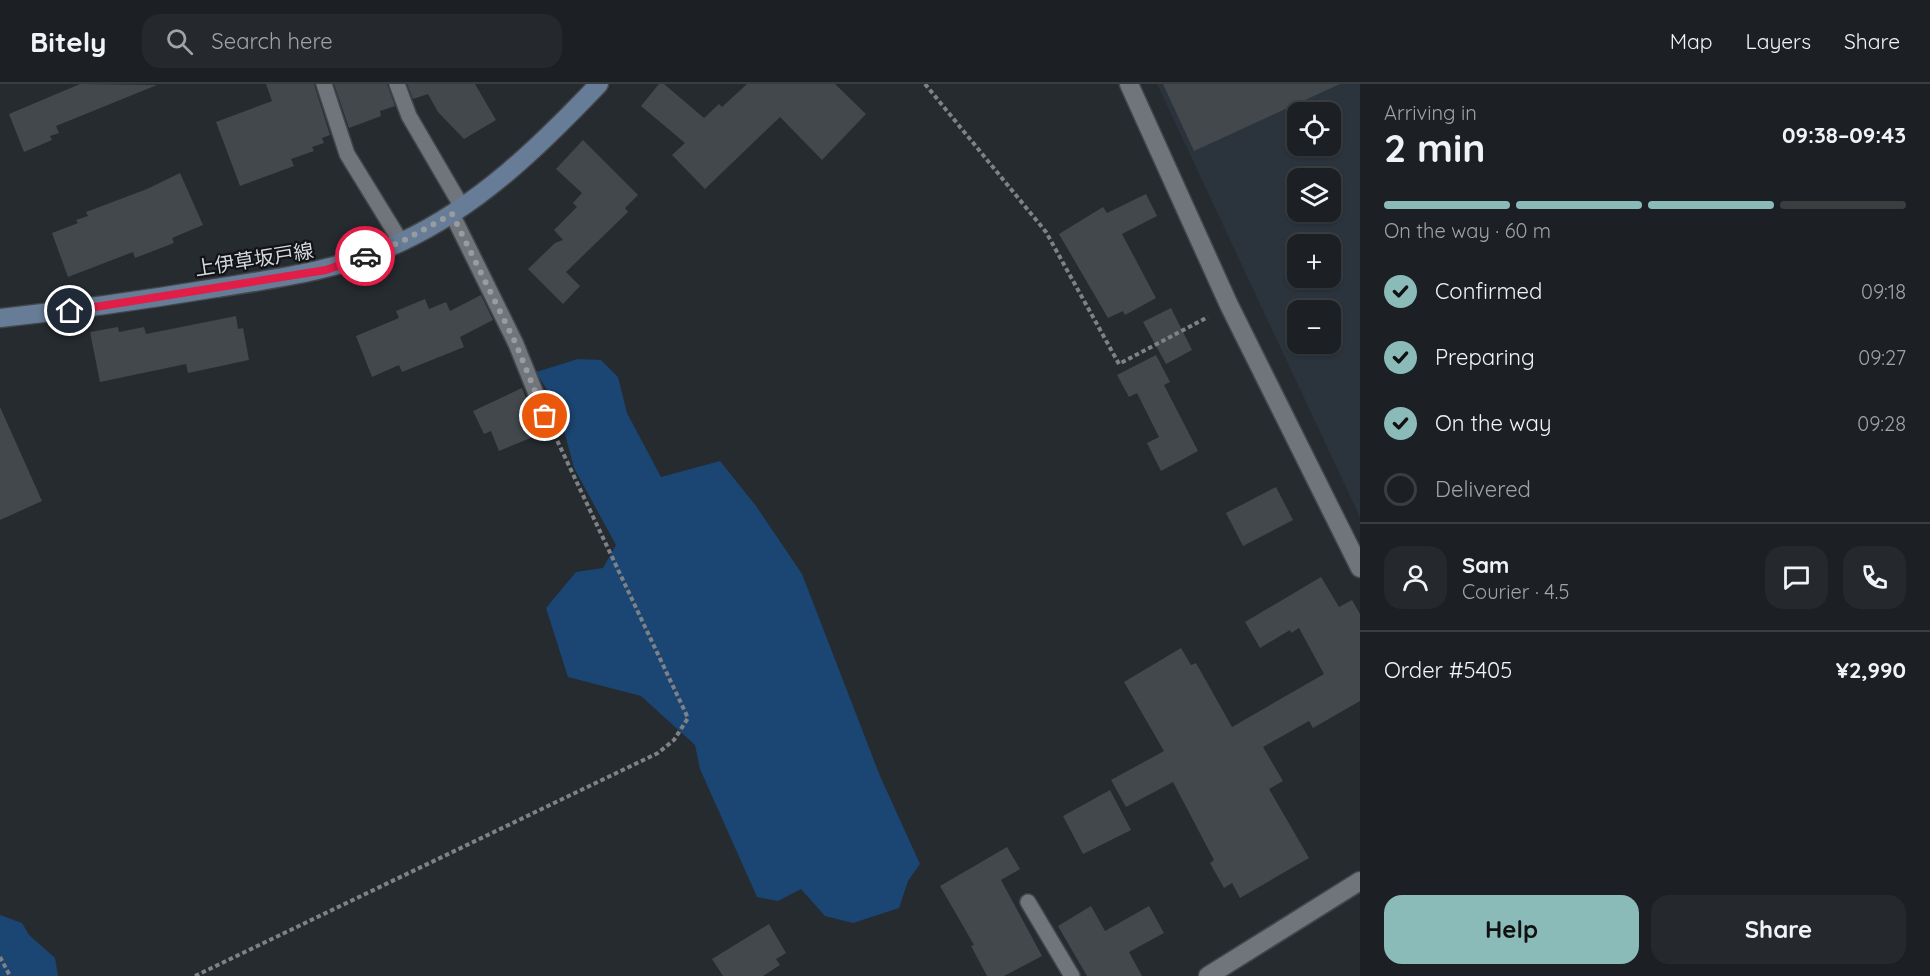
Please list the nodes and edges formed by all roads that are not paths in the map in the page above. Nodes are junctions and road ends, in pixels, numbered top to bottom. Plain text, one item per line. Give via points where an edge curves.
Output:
1 (324, 84) edge
2 (397, 84) edge
3 (599, 84) edge
4 (1129, 84) edge
5 (457, 211) junction
6 (401, 242) junction
7 (0, 318) edge
8 (545, 416) road end
9 (1360, 568) edge
10 (1360, 881) edge
11 (1028, 902) dead end
12 (1072, 976) edge
13 (1208, 976) edge

1 - 6 lane via 347,153
2 - 5 lane
3 - 5 main road, 上伊草坂戸線 via 541,145
4 - 9 street via 1229,304
5 - 6 main road, 上伊草坂戸線
5 - 8 lane
6 - 7 main road, 上伊草坂戸線 via 326,270 93,308
10 - 13 street
11 - 12 lane

